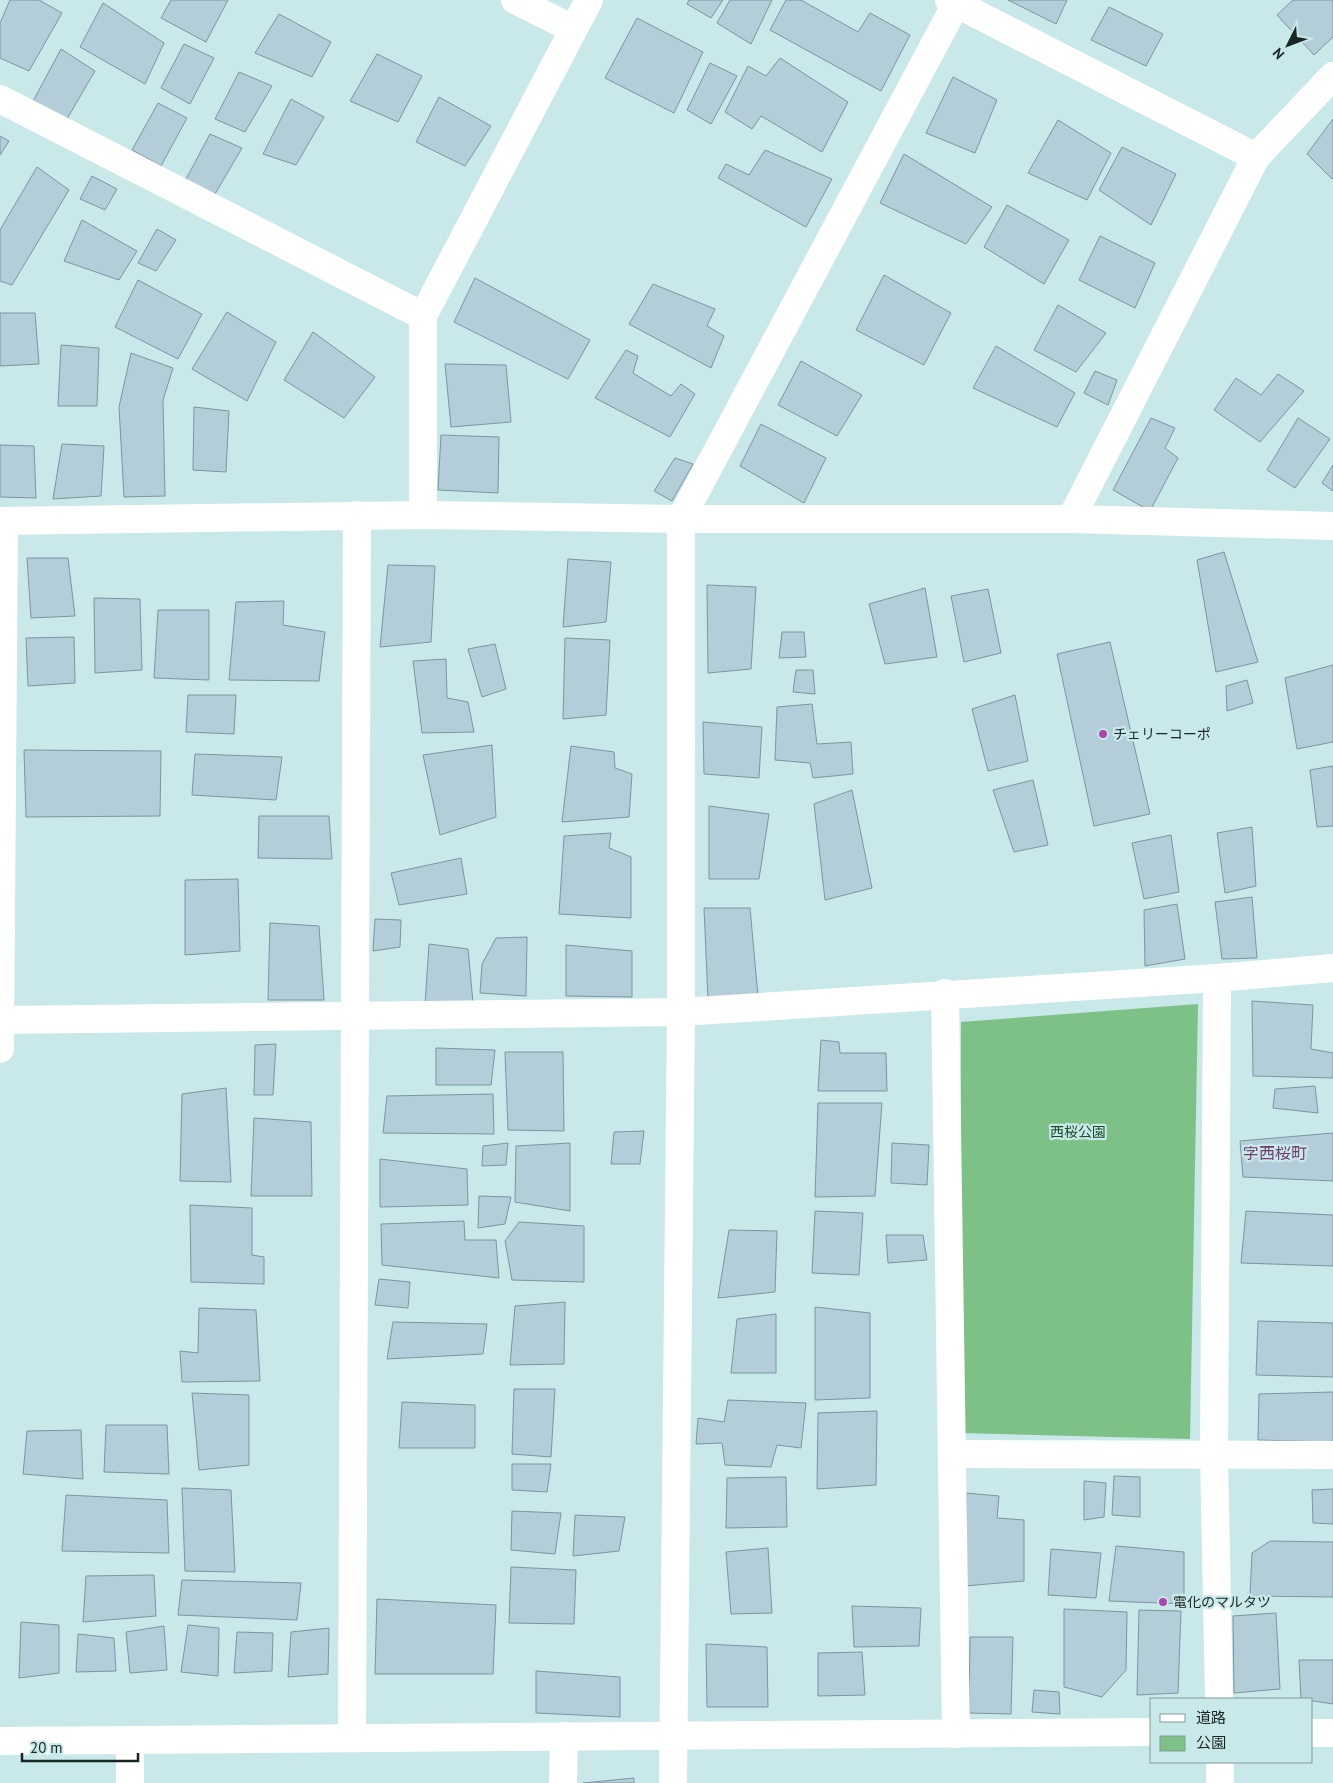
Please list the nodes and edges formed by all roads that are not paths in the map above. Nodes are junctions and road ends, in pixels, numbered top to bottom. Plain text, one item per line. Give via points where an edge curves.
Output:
1 (515, 0) edge
2 (588, 0) edge
3 (953, 2) edge
4 (573, 29) junction
5 (1333, 76) edge
6 (0, 99) edge
7 (1256, 157) junction
8 (423, 316) junction
9 (357, 515) junction
10 (424, 515) junction
11 (681, 519) junction
12 (1071, 519) junction
13 (2, 521) edge
14 (1333, 526) edge
15 (1333, 968) edge
16 (1217, 978) junction
17 (945, 993) junction
18 (681, 1012) junction
19 (355, 1015) junction
20 (0, 1020) edge
21 (0, 1049) edge
22 (952, 1454) junction
23 (1214, 1455) junction
24 (1333, 1455) edge
25 (1219, 1698) edge
26 (1150, 1732) edge
27 (1313, 1733) edge
28 (1333, 1733) edge
29 (956, 1734) junction
30 (564, 1736) junction
31 (673, 1736) junction
32 (352, 1738) junction
33 (130, 1740) junction
34 (0, 1741) edge
35 (1220, 1763) edge
36 (130, 1783) edge
37 (562, 1783) edge
38 (673, 1783) edge
39 (1220, 1783) edge

1 - 4 street
2 - 4 street
3 - 7 street
3 - 11 street
4 - 8 street
5 - 7 street
6 - 8 street
7 - 12 street
8 - 10 street
9 - 10 street
9 - 13 street
9 - 19 street
10 - 11 street
11 - 12 street
11 - 18 street
12 - 14 street
13 - 20 street
15 - 16 street
16 - 17 street
16 - 23 street
17 - 18 street
17 - 22 street
18 - 19 street
18 - 31 street
19 - 20 street
19 - 32 street
20 - 21 street
22 - 23 street
22 - 29 street
23 - 24 street
23 - 25 street
26 - 29 street
27 - 28 street
29 - 31 street
30 - 31 street
30 - 32 street
30 - 37 street
31 - 38 street
32 - 33 street
33 - 34 street
33 - 36 street
35 - 39 street

